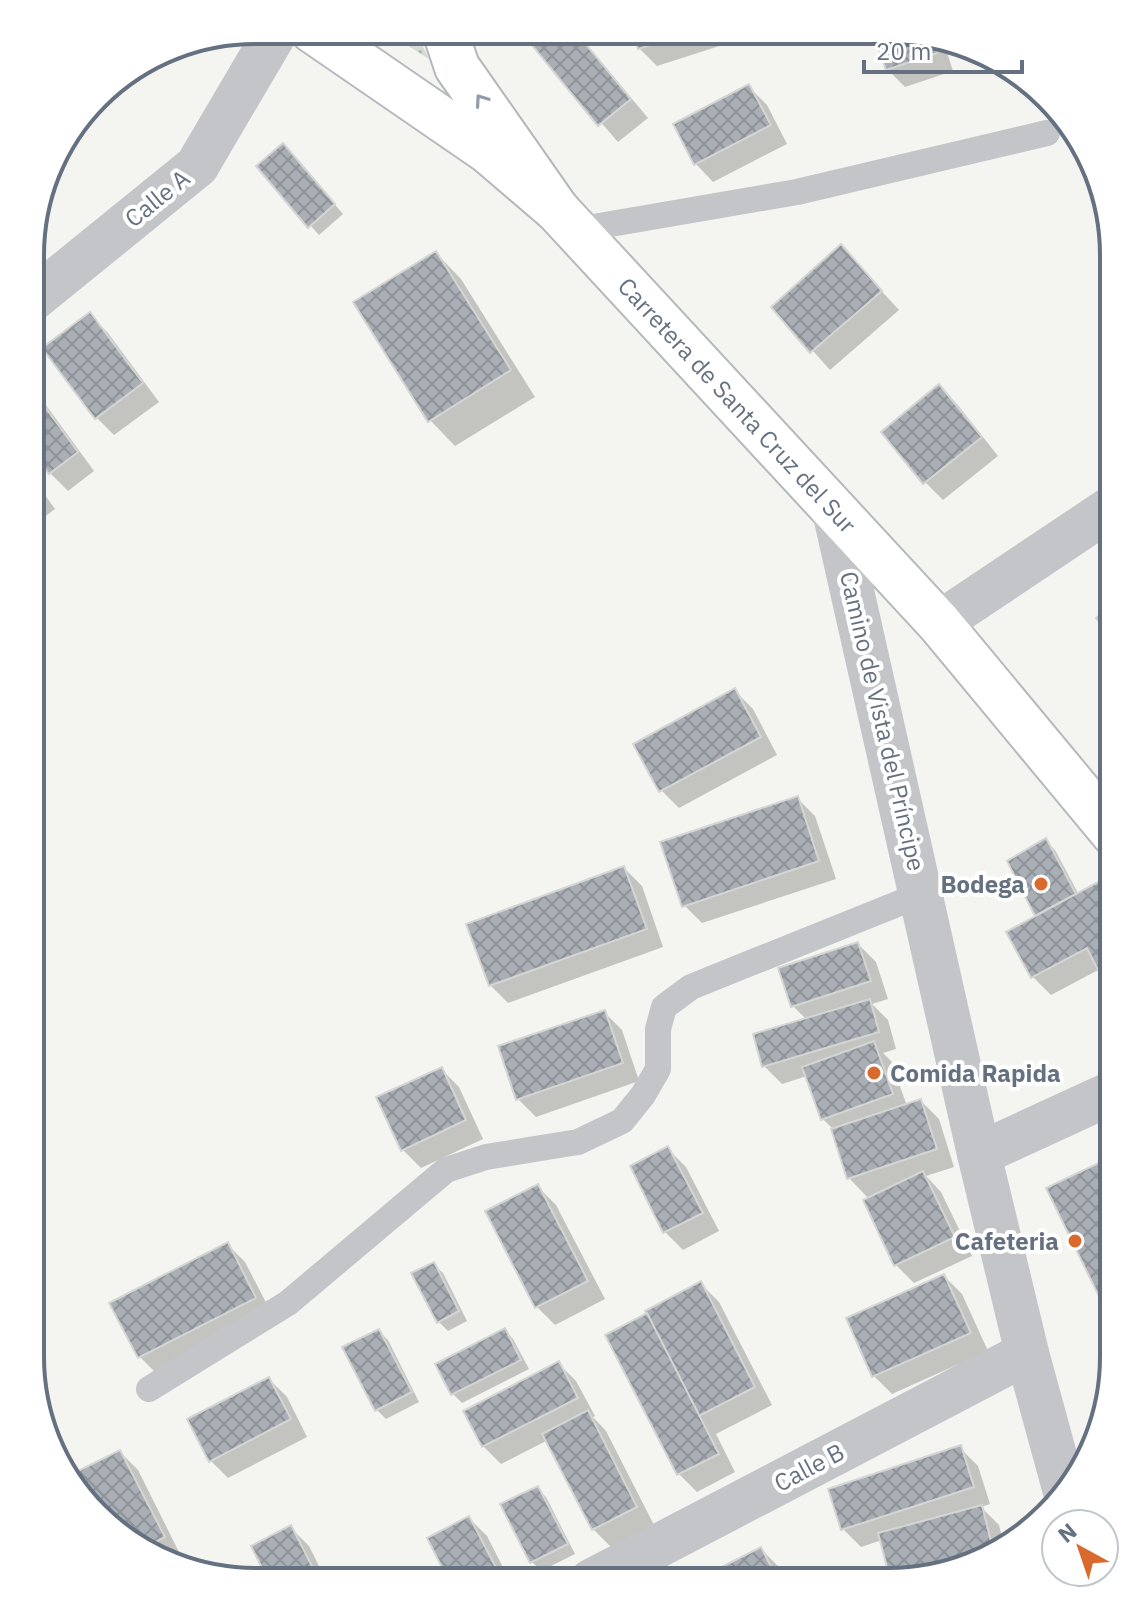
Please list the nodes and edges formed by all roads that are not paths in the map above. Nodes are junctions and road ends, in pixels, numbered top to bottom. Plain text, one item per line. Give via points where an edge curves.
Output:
1 (269, 44) edge
2 (332, 44) edge
3 (449, 44) edge
4 (1047, 133) dead end
5 (566, 220) junction
6 (44, 290) edge
7 (834, 511) junction
8 (1100, 515) edge
9 (939, 623) junction
10 (1100, 817) edge
11 (922, 894) junction
12 (1100, 1098) edge
13 (979, 1154) junction
14 (1027, 1353) junction
15 (149, 1389) dead end
16 (1061, 1478) edge
17 (616, 1568) edge

1 - 6 street, Calle A via 197,166
2 - 5 main road, Carretera de Santa Cruz del Sur via 488,151
5 -> 3 main road via 457,67
4 - 5 lane via 797,192
5 - 7 main road, Carretera de Santa Cruz del Sur
7 - 9 main road, Carretera de Santa Cruz del Sur
7 - 11 street, Camino de Vista del Príncipe
8 - 9 street
9 - 10 main road, Carretera de Santa Cruz del Sur
11 - 13 street, Camino de Vista del Príncipe
11 - 15 lane via 691,987 664,1007 658,1069 622,1121 578,1142 486,1157 446,1170 288,1303
12 - 13 street
13 - 14 street, Camino de Vista del Príncipe
14 - 16 street, Camino de Vista del Príncipe
14 - 17 street, Calle B

